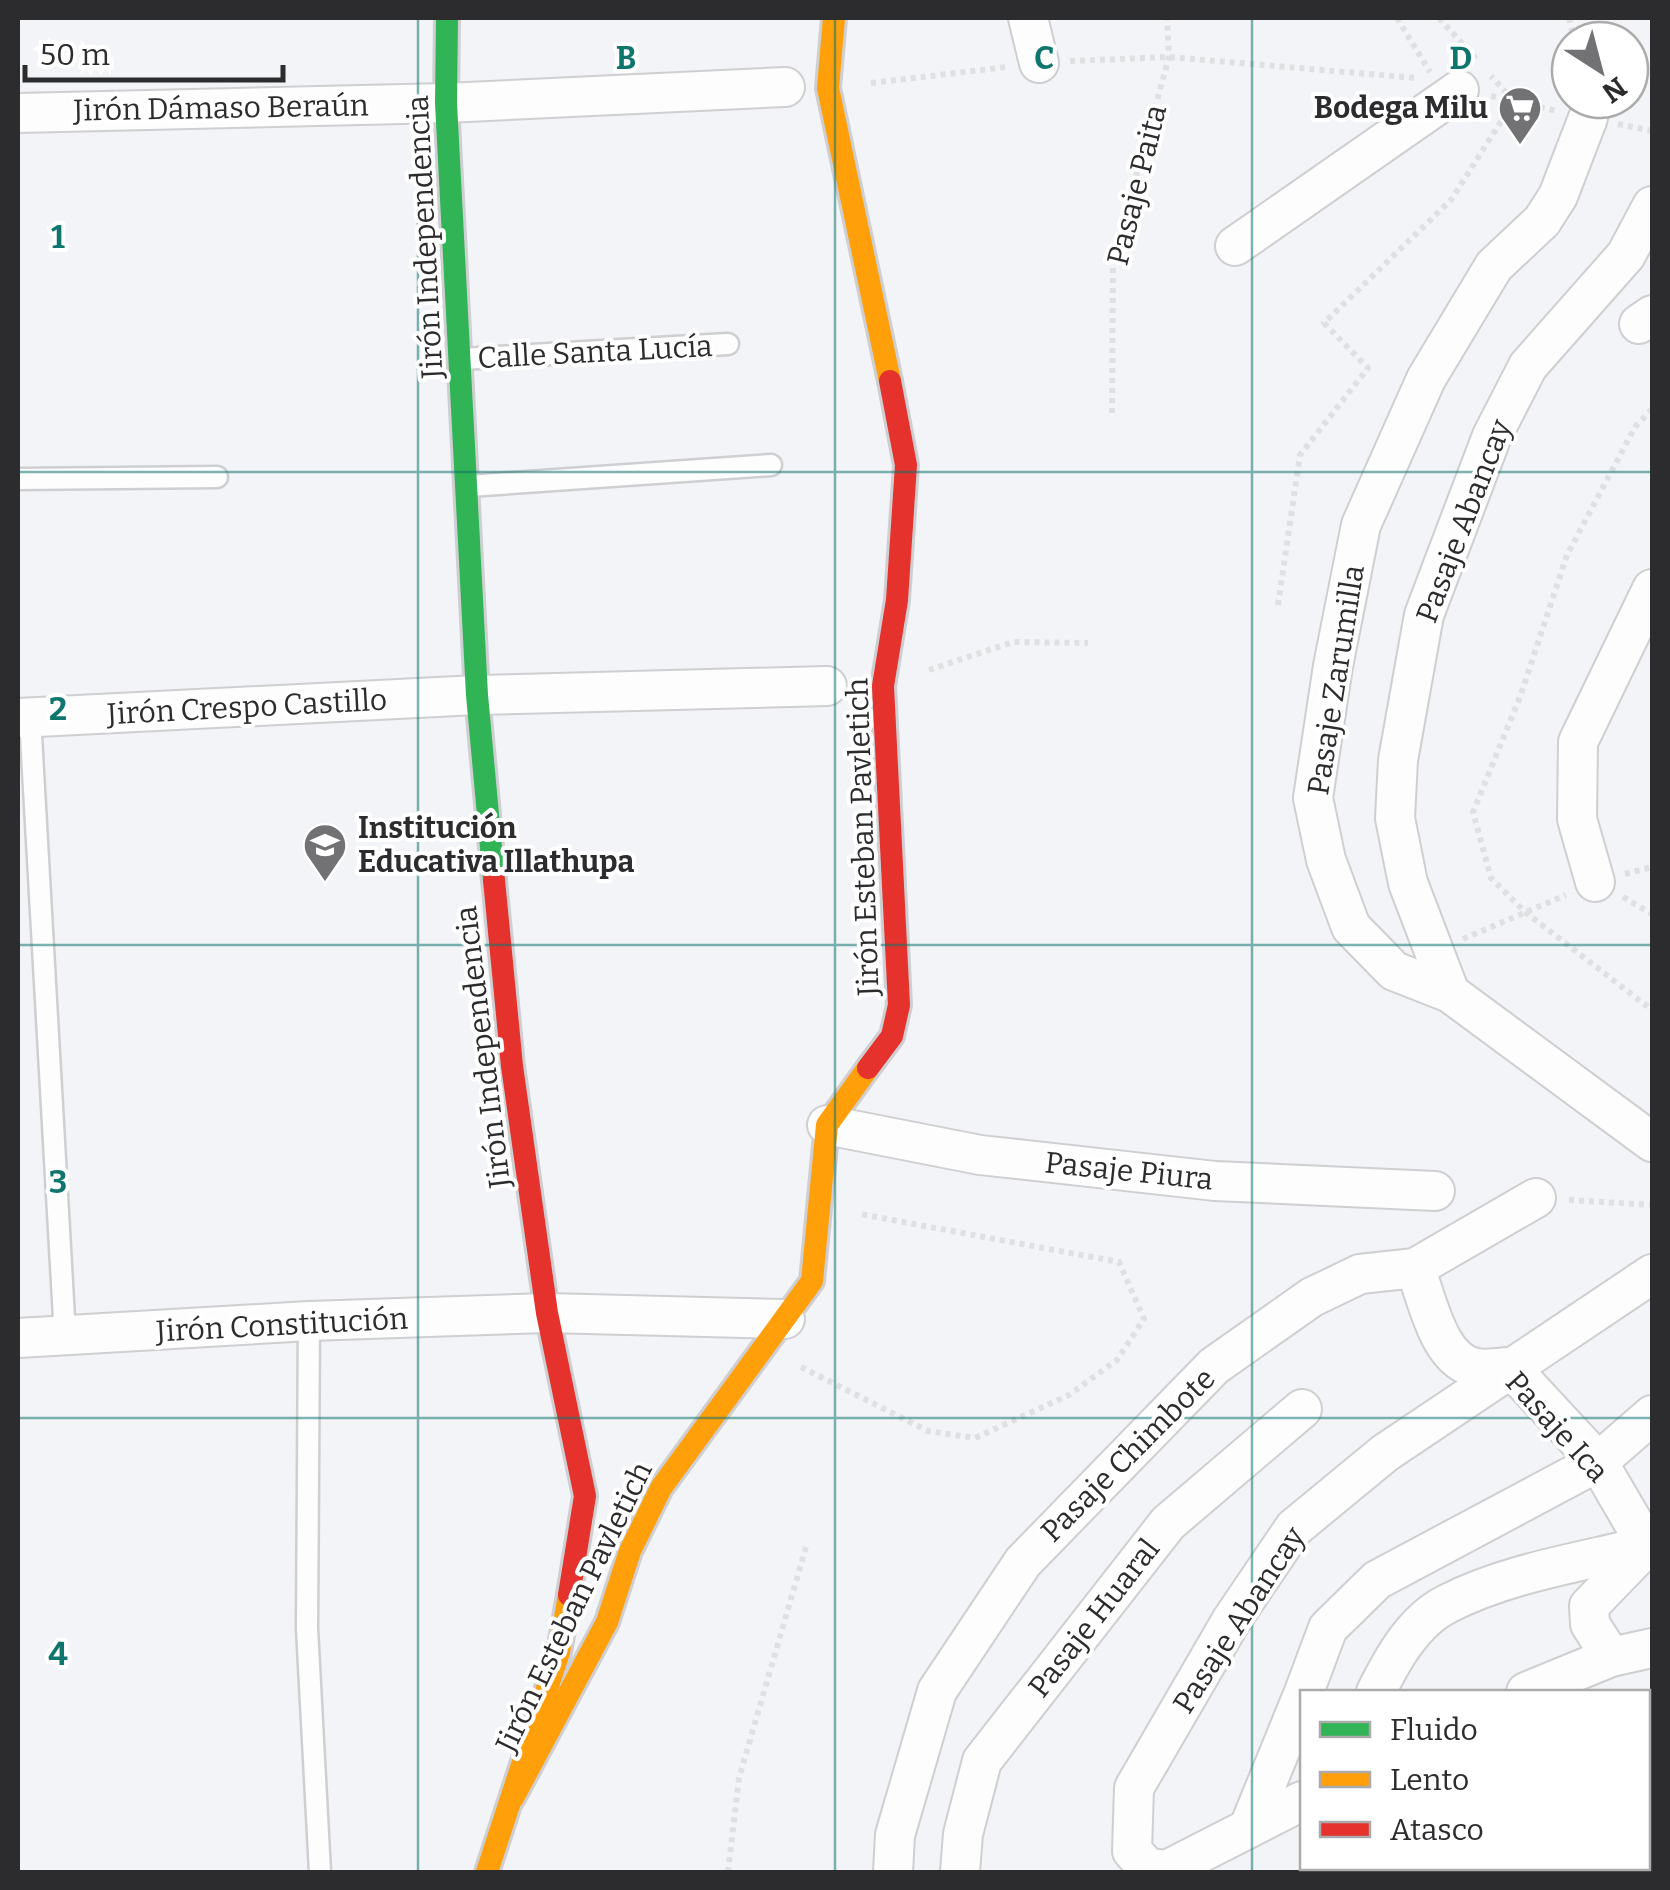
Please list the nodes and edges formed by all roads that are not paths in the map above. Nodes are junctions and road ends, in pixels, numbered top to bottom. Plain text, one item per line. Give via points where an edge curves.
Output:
1 (447, 18) edge
2 (834, 18) edge
3 (1028, 18) edge
4 (1038, 63) road end
5 (1447, 85) road end
6 (785, 87) dead end
7 (446, 103) junction
8 (18, 112) edge
9 (1587, 120) edge
10 (1652, 206) edge
11 (1235, 246) dead end
12 (728, 344) dead end
13 (461, 359) junction
14 (770, 465) dead end
15 (217, 477) dead end
16 (18, 480) edge
17 (467, 486) junction
18 (1652, 589) edge
19 (827, 686) dead end
20 (477, 695) junction
21 (24, 718) edge
22 (1595, 882) road end
23 (1450, 993) junction
24 (827, 1124) junction
25 (1652, 1142) edge
26 (1434, 1191) dead end
27 (1536, 1198) dead end
28 (1416, 1268) junction
29 (1652, 1274) edge
30 (548, 1314) junction
31 (309, 1321) junction
32 (774, 1334) junction
33 (65, 1336) junction
34 (18, 1338) edge
35 (1510, 1366) junction
36 (1302, 1410) dead end
37 (1652, 1415) edge
38 (1598, 1462) junction
39 (1650, 1544) edge
40 (1652, 1648) edge
41 (1611, 1657) junction
42 (1305, 1690) edge
43 (1377, 1690) edge
44 (1537, 1690) edge
45 (1300, 1702) edge
46 (512, 1798) junction
47 (1300, 1802) edge
48 (1248, 1827) junction
49 (1167, 1871) edge
50 (320, 1872) edge
51 (486, 1872) edge
52 (894, 1872) edge
53 (960, 1872) edge

1 - 7 street, Jirón Independencia
2 - 24 street, Jirón Esteban Pavletich via 828,88 906,465 897,600 883,686 899,1005 892,1036
3 - 4 street
5 - 11 street
6 - 7 street, Jirón Dámaso Beraún
7 - 8 street, Jirón Dámaso Beraún
7 - 13 street, Jirón Independencia
9 - 23 street, Pasaje Zarumilla via 1558,196 1542,221 1494,266 1426,380 1361,525 1332,666 1313,798 1326,860 1351,927 1394,971
10 - 23 street, Pasaje Abancay via 1626,255 1528,366 1492,436 1424,615 1398,760 1395,818 1408,883
12 - 13 lane, Calle Santa Lucía
13 - 17 street, Jirón Independencia
14 - 17 lane
15 - 16 lane
17 - 20 street, Jirón Independencia
18 - 22 street via 1578,742 1577,819
19 - 20 street, Jirón Crespo Castillo
20 - 21 street, Jirón Crespo Castillo
20 - 30 street, Jirón Independencia via 512,1066
21 - 33 lane
23 - 25 street, Pasaje Zarumilla
24 - 26 street, Pasaje Piura via 980,1155 1216,1182
24 - 32 street, Jirón Esteban Pavletich via 812,1281
27 - 28 street, Pasaje Chimbote
28 - 35 street, Pasaje Ica via 1455,1360 1477,1368
28 - 52 street, Pasaje Chimbote via 1360,1274 1312,1296 1214,1366 1023,1562 937,1691 895,1835
29 - 35 street, Pasaje Abancay
30 - 31 street, Jirón Constitución
30 - 32 street, Jirón Constitución
30 - 46 street, Jirón Independencia via 584,1496 559,1652
31 - 33 street, Jirón Constitución
31 - 50 lane via 307,1628
32 - 46 street, Jirón Esteban Pavletich via 661,1488 607,1622
33 - 34 street, Jirón Constitución
35 - 38 street, Pasaje Ica
35 - 49 street, Pasaje Abancay via 1385,1453 1294,1528 1134,1788 1132,1850 1148,1868
36 - 53 street, Pasaje Huaral via 1168,1523 982,1761
37 - 38 street
38 - 39 street, Pasaje Ica
38 - 42 street via 1377,1580 1328,1628
39 - 41 street via 1589,1606 1590,1624
39 - 43 street via 1445,1604 1412,1634
40 - 41 street
41 - 44 street
45 - 48 street
46 - 51 street, Jirón Independencia
47 - 48 street
48 - 49 street

